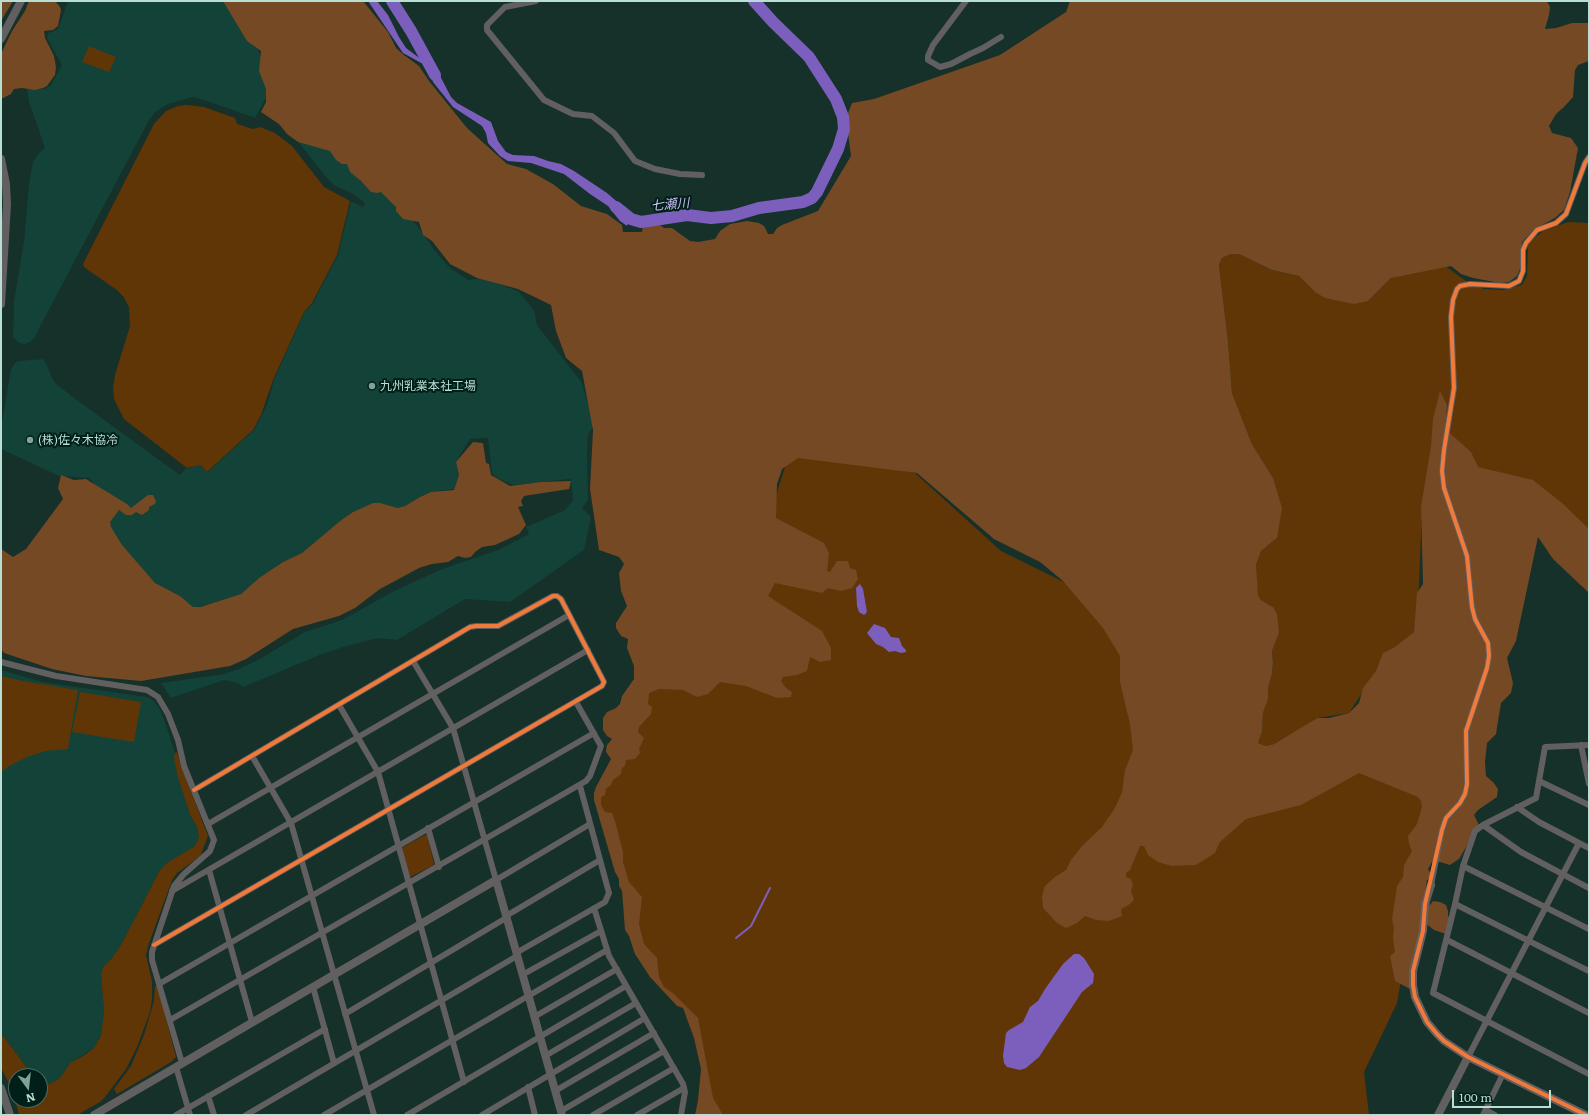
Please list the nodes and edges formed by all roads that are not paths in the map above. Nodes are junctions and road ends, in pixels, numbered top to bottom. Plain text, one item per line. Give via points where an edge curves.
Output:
1 (21, 1) edge
2 (536, 1) edge
3 (966, 1) edge
4 (1001, 37) dead end
5 (1, 39) edge
6 (1589, 157) edge
7 (1, 159) edge
8 (702, 175) dead end
9 (1, 304) edge
10 (569, 615) junction
11 (588, 650) junction
12 (413, 661) junction
13 (1, 662) edge
14 (433, 694) junction
15 (576, 702) junction
16 (339, 705) junction
17 (453, 728) junction
18 (594, 733) junction
19 (358, 738) junction
20 (1581, 745) junction
21 (1589, 745) edge
22 (252, 756) junction
23 (464, 766) junction
24 (378, 772) junction
25 (1539, 781) junction
26 (1589, 784) edge
27 (580, 786) junction
28 (271, 788) junction
29 (194, 790) junction
30 (474, 802) junction
31 (1589, 804) edge
32 (1517, 807) junction
33 (388, 810) junction
34 (291, 823) junction
35 (208, 824) junction
36 (590, 824) junction
37 (1483, 825) junction
38 (428, 828) junction
39 (484, 841) junction
40 (1578, 843) junction
41 (398, 846) junction
42 (1589, 848) edge
43 (301, 860) junction
44 (600, 860) junction
45 (1463, 866) junction
46 (439, 867) junction
47 (209, 870) junction
48 (1562, 874) junction
49 (496, 880) junction
50 (409, 884) junction
51 (1431, 885) joint
52 (1589, 888) edge
53 (172, 891) junction
54 (311, 896) junction
55 (1455, 904) junction
56 (220, 907) junction
57 (1546, 907) junction
58 (594, 908) junction
59 (506, 917) junction
60 (420, 924) junction
61 (1589, 929) edge
62 (601, 930) junction
63 (322, 933) junction
64 (1447, 940) junction
65 (1529, 940) junction
66 (229, 943) junction
67 (154, 945) junction
68 (607, 950) junction
69 (517, 954) junction
70 (431, 963) junction
71 (617, 969) junction
72 (1589, 971) edge
73 (1512, 973) junction
74 (334, 974) junction
75 (522, 975) junction
76 (240, 980) junction
77 (159, 984) junction
78 (626, 986) junction
79 (313, 987) junction
80 (528, 996) junction
81 (441, 1000) junction
82 (636, 1003) junction
83 (1589, 1013) edge
84 (345, 1014) junction
85 (534, 1017) junction
86 (645, 1018) junction
87 (170, 1020) junction
88 (252, 1022) junction
89 (1486, 1022) junction
90 (325, 1029) junction
91 (654, 1033) junction
92 (540, 1037) junction
93 (452, 1040) junction
94 (356, 1050) junction
95 (664, 1051) junction
96 (545, 1056) junction
97 (1468, 1057) junction
98 (334, 1063) junction
99 (179, 1065) junction
100 (674, 1068) junction
101 (550, 1074) junction
102 (1503, 1074) junction
103 (1589, 1074) edge
104 (464, 1082) junction
105 (528, 1087) junction
106 (1, 1088) edge
107 (684, 1088) junction
108 (367, 1090) junction
109 (555, 1090) junction
110 (208, 1096) junction
111 (188, 1108) junction
112 (334, 1112) edge
113 (1484, 1112) edge
114 (560, 1113) edge
115 (97, 1114) edge
116 (10, 1115) edge
117 (176, 1115) edge
118 (190, 1115) edge
119 (214, 1115) edge
120 (246, 1115) edge
121 (324, 1115) edge
122 (374, 1115) edge
123 (407, 1115) edge
124 (482, 1115) edge
125 (536, 1115) edge
126 (594, 1115) edge
127 (637, 1115) edge
128 (681, 1115) edge
129 (1438, 1115) edge
130 (1495, 1115) edge
131 (1586, 1115) edge

1 - 5 street
2 - 8 street via 505,7 487,25 487,30 544,100 573,114 592,116 614,133 635,161 655,169
3 - 4 street via 933,45 928,60 940,67 951,64
6 - 51 street via 1566,214 1556,223 1537,230 1526,243 1524,271 1519,281 1509,286 1460,286 1453,300 1451,317 1454,388 1442,471 1444,488 1467,556 1475,619 1488,643 1489,656 1466,731 1465,794 1446,818
7 - 9 street via 6,184 7,212
10 - 11 street
10 - 12 street via 559,597 553,596 498,626 470,627
10 - 14 street
11 - 15 street via 604,682 602,686
11 - 17 street
12 - 14 street
12 - 16 street
13 - 29 street via 56,676 152,692 168,714
14 - 17 street
14 - 19 street
15 - 18 street
15 - 23 street
16 - 19 street
16 - 22 street
17 - 23 street
17 - 24 street
18 - 27 street via 601,749 590,776
18 - 30 street
19 - 24 street
19 - 28 street
20 - 21 street
20 - 25 street via 1545,747
20 - 26 street
22 - 28 street
22 - 29 street
23 - 30 street
23 - 33 street
24 - 33 street
24 - 34 street
25 - 31 street
25 - 32 street via 1536,798
27 - 36 street
27 - 39 street
28 - 34 street
28 - 35 street
29 - 35 street
30 - 38 street
30 - 39 street
32 - 37 street
32 - 40 street
33 - 41 street
33 - 43 street
34 - 43 street
34 - 47 street
35 - 53 street via 214,840 211,848 180,878
36 - 44 street
36 - 49 street
37 - 45 street via 1475,831
37 - 48 street via 1521,852
38 - 41 street
38 - 46 street
39 - 46 street
39 - 49 street
40 - 42 street
40 - 48 street
41 - 50 street
41 - 54 street
43 - 54 street
43 - 56 street
44 - 58 street via 609,893 605,902
44 - 59 street
45 - 55 street
45 - 57 street
46 - 50 street
47 - 53 street
47 - 56 street
48 - 52 street
48 - 57 street
49 - 59 street
49 - 60 street
50 - 60 street
50 - 63 street
51 - 97 street via 1414,971 1415,997 1427,1022 1437,1034
53 - 67 street
54 - 63 street
54 - 66 street
55 - 64 street
55 - 65 street
56 - 66 street
56 - 67 street
57 - 61 street
57 - 65 street
58 - 62 street
58 - 69 street
59 - 69 street
59 - 70 street
60 - 70 street
60 - 74 street
62 - 68 street
62 - 75 street
63 - 74 street
63 - 76 street
64 - 73 street
64 - 89 street via 1433,993
65 - 72 street
65 - 73 street
66 - 76 street
66 - 77 street
67 - 77 street via 152,957
68 - 71 street
68 - 80 street
69 - 75 street
69 - 81 street
70 - 81 street
70 - 84 street
71 - 78 street
71 - 85 street
73 - 83 street
73 - 89 street
74 - 79 street
74 - 84 street
75 - 80 street
76 - 87 street
76 - 88 street
77 - 87 street
78 - 82 street
78 - 92 street
79 - 88 street
79 - 90 street
80 - 85 street
80 - 93 street
81 - 93 street
81 - 94 street
82 - 86 street
82 - 96 street
84 - 94 street
85 - 92 street
86 - 91 street
86 - 101 street
87 - 99 street
88 - 99 street
89 - 97 street
89 - 103 street
90 - 98 street
90 - 110 street
91 - 95 street
91 - 109 street
92 - 96 street
92 - 104 street
93 - 104 street
93 - 108 street
94 - 98 street
94 - 108 street
95 - 100 street
95 - 114 street
96 - 101 street
97 - 102 street
97 - 129 street
98 - 120 street
99 - 111 street
99 - 115 street
100 - 107 street
100 - 126 street
101 - 105 street
101 - 109 street
102 - 113 street
102 - 131 street
104 - 123 street
105 - 124 street
105 - 125 street
106 - 116 street
107 - 127 street
107 - 128 street
108 - 112 street
108 - 122 street
109 - 114 street
110 - 111 street
110 - 119 street
111 - 117 street
111 - 118 street
112 - 121 street
113 - 130 street

